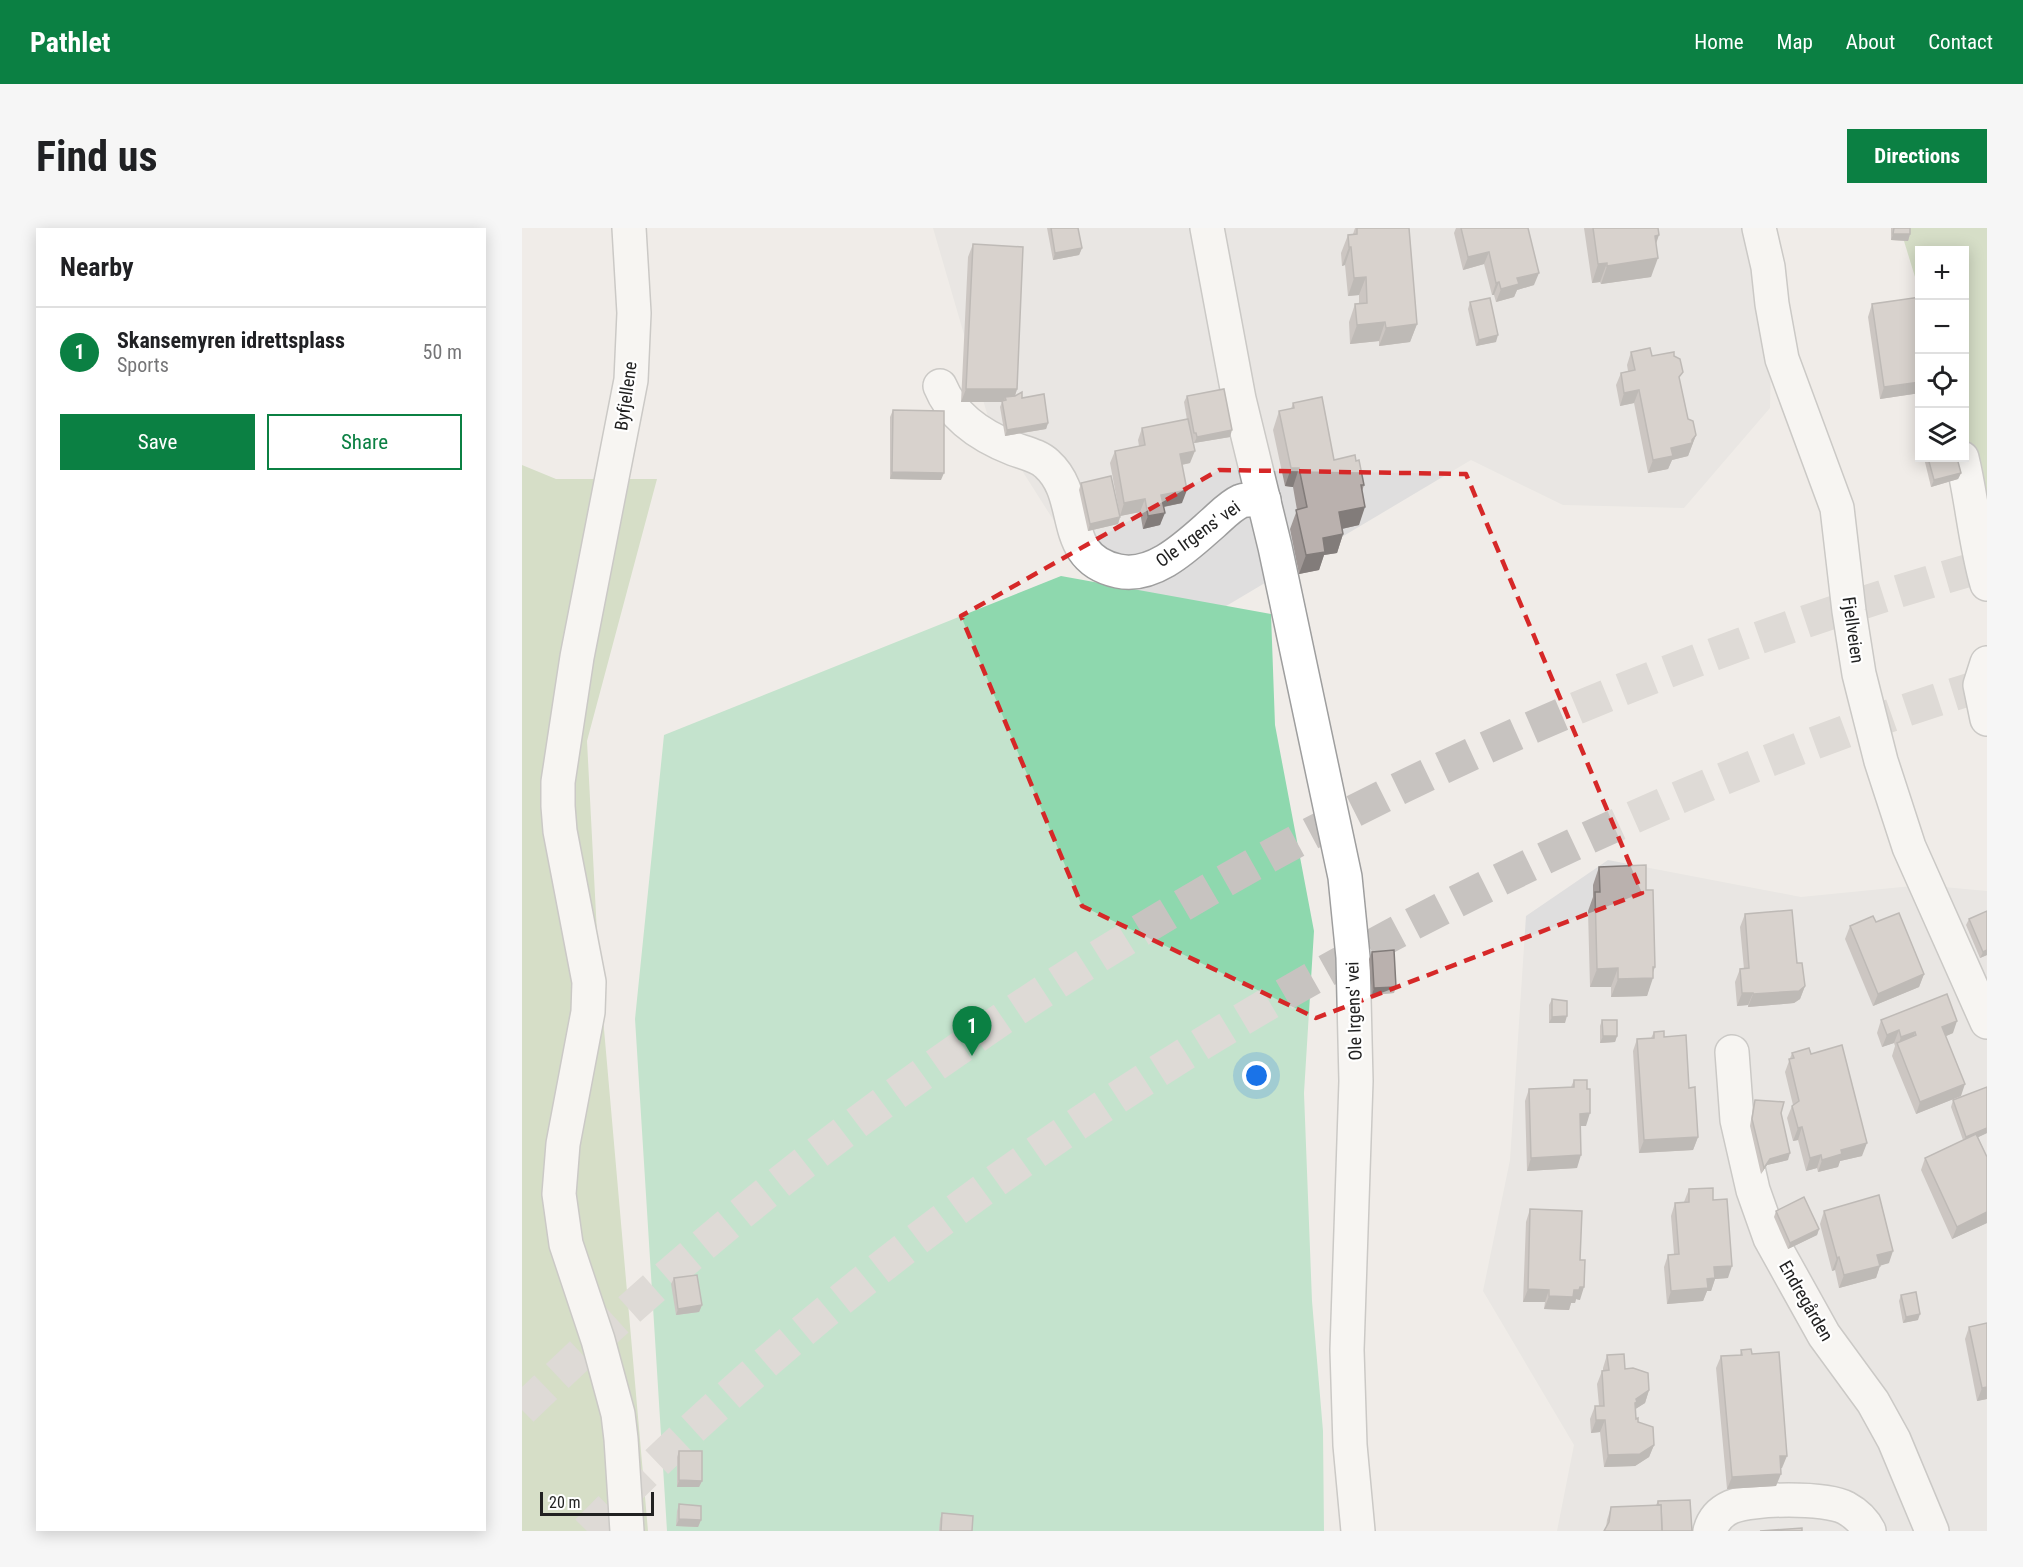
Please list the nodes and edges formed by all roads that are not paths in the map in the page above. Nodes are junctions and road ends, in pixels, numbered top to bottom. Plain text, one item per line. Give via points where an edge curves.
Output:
1 (629, 228) edge
2 (1207, 228) edge
3 (1759, 228) edge
4 (940, 386) dead end
5 (1963, 462) edge
6 (1264, 500) junction
7 (1987, 584) edge
8 (1987, 663) edge
9 (1987, 719) edge
10 (1987, 1022) edge
11 (1732, 1052) dead end
12 (627, 1531) edge
13 (1358, 1531) edge
14 (1710, 1531) edge
15 (1869, 1531) edge
16 (1932, 1531) edge

1 - 12 street, Byfjellene via 634,313 631,380 577,657 558,782 560,831 589,982 588,1012 559,1167 559,1194 566,1244 618,1414
2 - 6 street, Ole Irgens' vei via 1239,399
3 - 10 street, Fjellveien via 1782,358 1837,508 1859,674 1881,761 1909,847
4 - 6 street, Ole Irgens' vei via 955,412 978,431 1045,462 1054,470 1084,552 1096,564 1120,572 1147,570 1186,547 1243,500
5 - 7 street
6 - 13 street, Ole Irgens' vei via 1345,877 1353,957 1356,1081 1347,1350
8 - 9 street via 1980,685
11 - 16 street, Endregården via 1737,1120 1753,1190 1770,1238 1824,1335 1873,1402 1894,1440
14 - 15 street via 1712,1523 1732,1506 1795,1500 1845,1508 1861,1518

